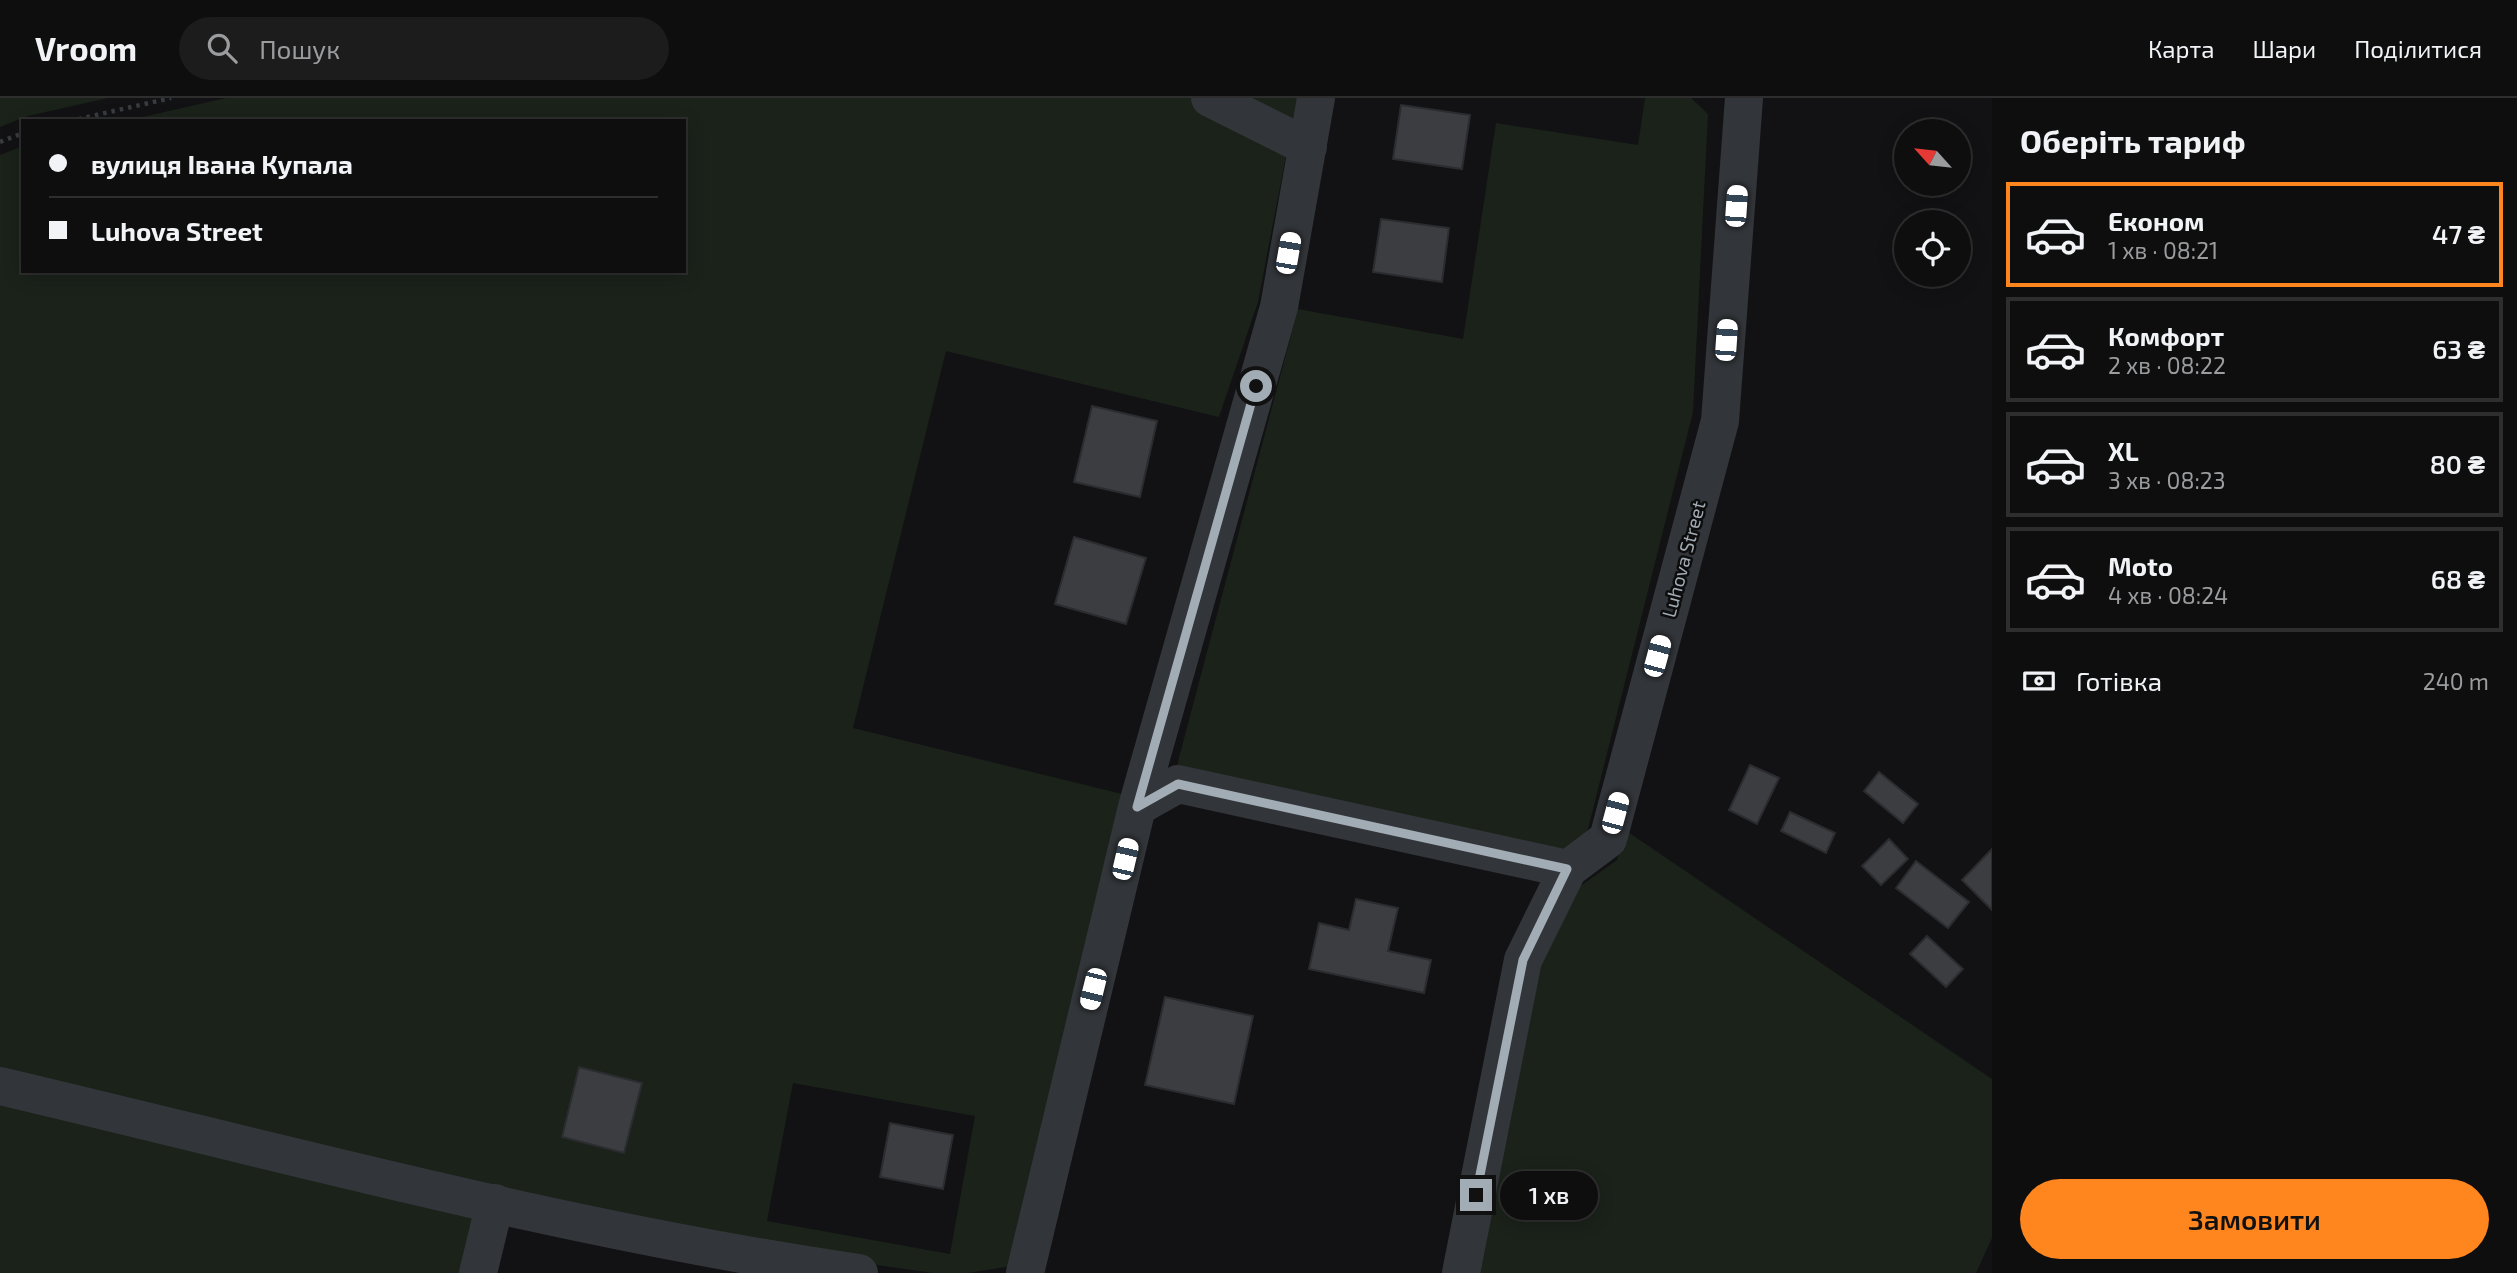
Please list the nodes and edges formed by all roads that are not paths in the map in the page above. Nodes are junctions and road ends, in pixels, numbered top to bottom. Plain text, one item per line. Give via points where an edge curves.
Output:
1 (1210, 98) edge
2 (1317, 98) edge
3 (1744, 98) edge
4 (1308, 147) junction
5 (1137, 807) junction
6 (1567, 869) junction
7 (0, 1086) edge
8 (495, 1203) junction
9 (478, 1273) edge
10 (859, 1273) edge
11 (1024, 1273) edge
12 (1461, 1273) edge

1 - 4 street
2 - 4 street
3 - 6 street, Luhova Street via 1720,421 1608,839
4 - 5 street via 1279,307
5 - 6 street via 1178,784
5 - 11 street
6 - 12 street, Luhova Street via 1523,960
7 - 8 street
8 - 9 street
8 - 10 street via 761,1259

